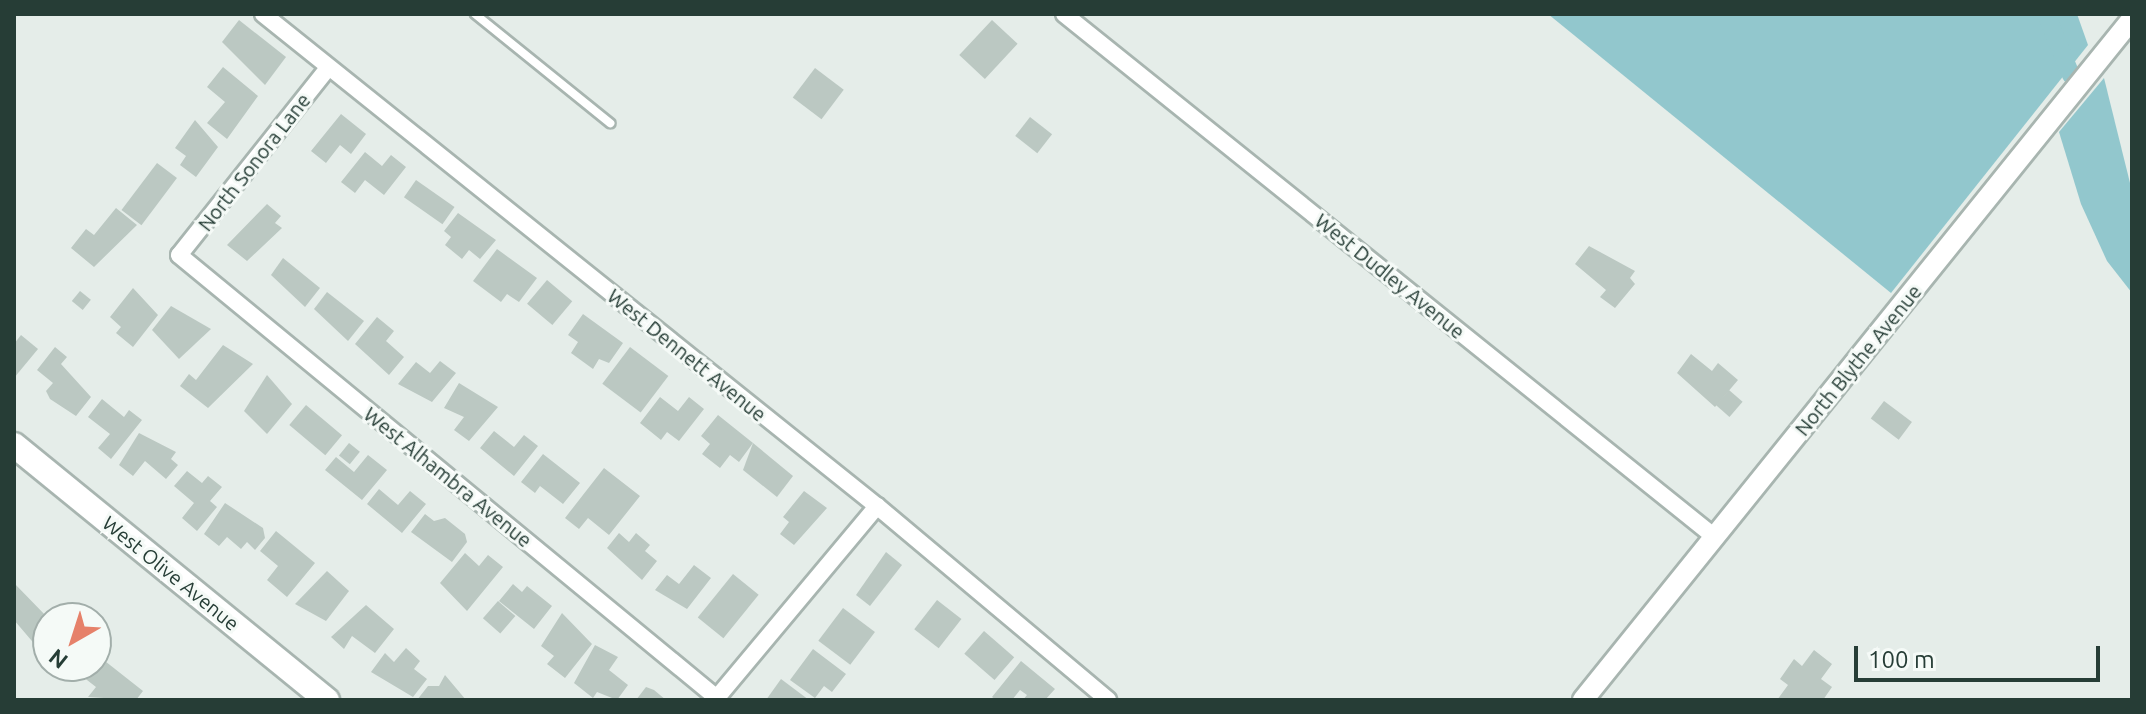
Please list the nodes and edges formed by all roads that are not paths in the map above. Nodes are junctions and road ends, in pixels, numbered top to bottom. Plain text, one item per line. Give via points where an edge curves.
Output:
1 (263, 14) edge
2 (475, 14) edge
3 (1064, 14) edge
4 (2132, 19) edge
5 (328, 68) junction
6 (610, 123) dead end
7 (179, 255) joint
8 (14, 445) edge
9 (877, 506) junction
10 (1716, 538) junction
11 (716, 699) edge
12 (327, 700) edge
13 (1108, 700) edge
14 (1583, 700) edge

1 - 5 street, West Dennett Avenue
2 - 6 lane
3 - 10 street, West Dudley Avenue
4 - 10 street, North Blythe Avenue
5 - 7 street, North Sonora Lane
5 - 9 street, West Dennett Avenue
7 - 11 street, West Alhambra Avenue
8 - 12 main road, West Olive Avenue
9 - 11 street
9 - 13 street, West Dennett Avenue
10 - 14 street, North Blythe Avenue

